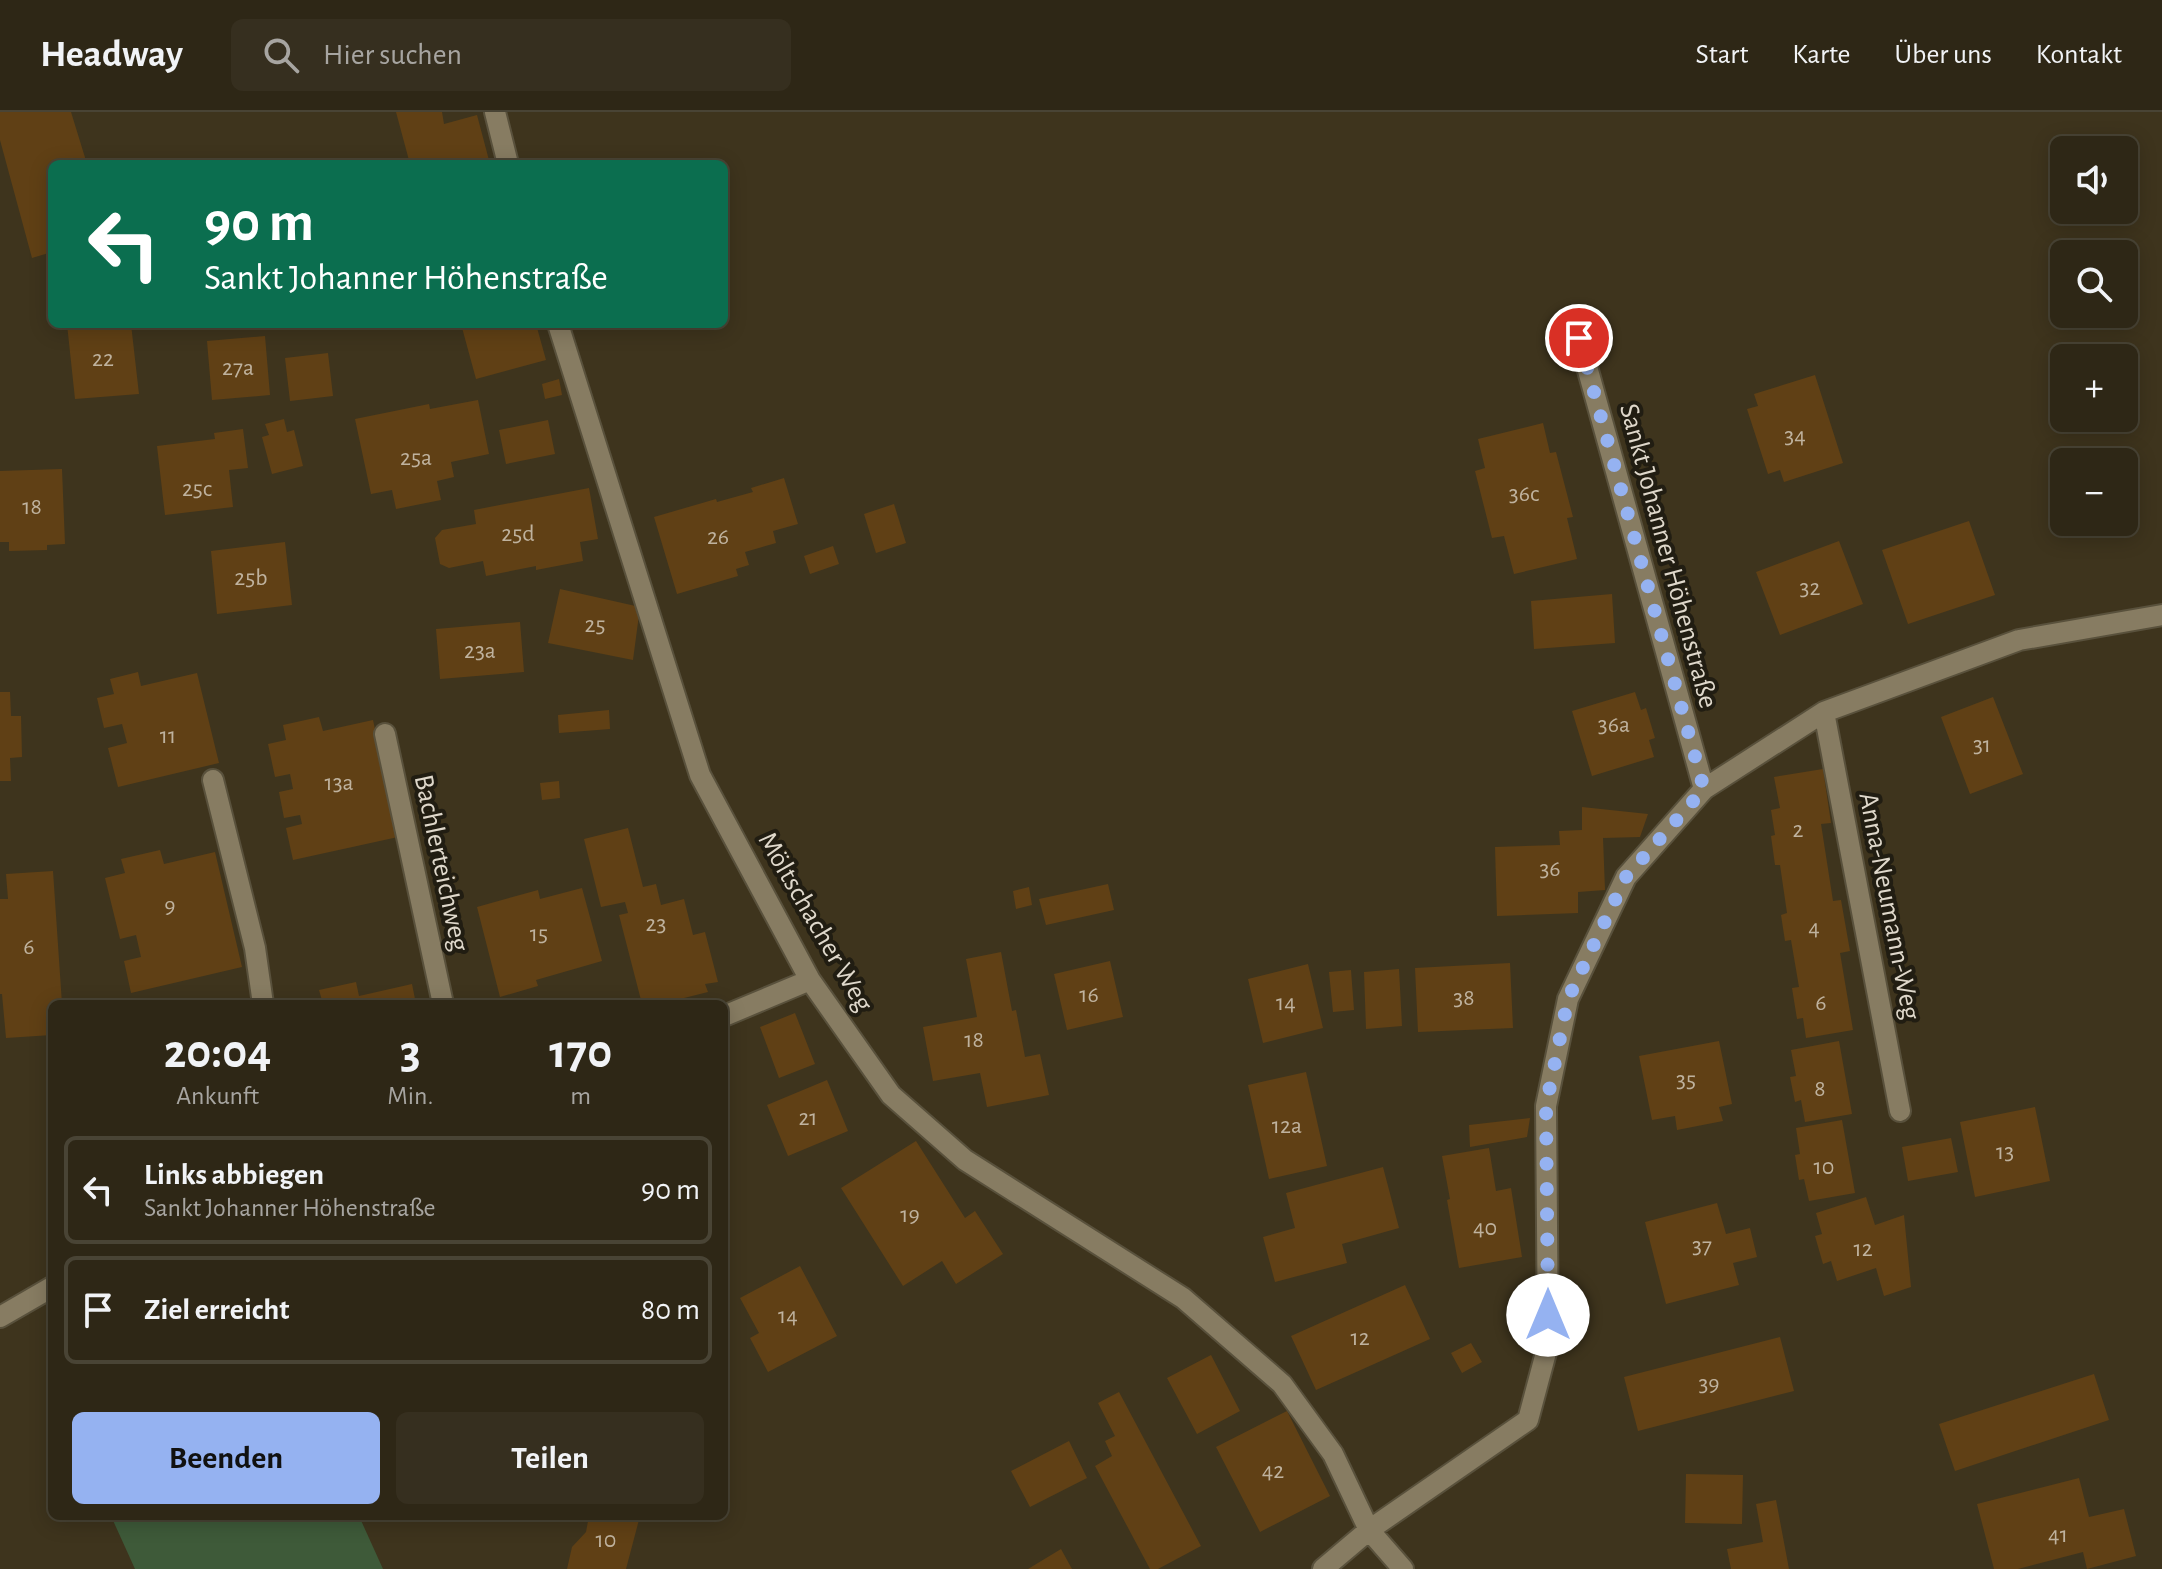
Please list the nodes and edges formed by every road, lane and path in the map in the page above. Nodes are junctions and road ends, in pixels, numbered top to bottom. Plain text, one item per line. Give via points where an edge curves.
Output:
1 (495, 112) edge
2 (507, 160) edge
3 (559, 328) edge
4 (1579, 338) dead end
5 (2162, 615) edge
6 (1824, 712) junction
7 (385, 734) dead end
8 (213, 780) dead end
9 (1704, 789) junction
10 (810, 980) junction
11 (262, 1000) edge
12 (442, 1000) edge
13 (728, 1014) edge
14 (1900, 1111) dead end
15 (48, 1289) edge
16 (0, 1317) edge
17 (1369, 1530) junction
18 (1323, 1569) edge
19 (1403, 1569) edge

1 - 2 street
3 - 10 street, Möltschacher Weg via 700,775
4 - 9 street, Sankt Johanner Höhenstraße
5 - 6 street via 2019,640
6 - 9 street
6 - 14 street, Anna-Neumann-Weg
7 - 12 street, Bachlerteichweg
8 - 11 street via 255,948
9 - 17 street via 1626,877 1568,999 1546,1106 1548,1345 1528,1420
10 - 13 street
10 - 17 street, Möltschacher Weg via 891,1095 965,1160 1183,1298 1282,1384 1333,1454
15 - 16 street
17 - 18 street
17 - 19 street, Möltschacher Weg

